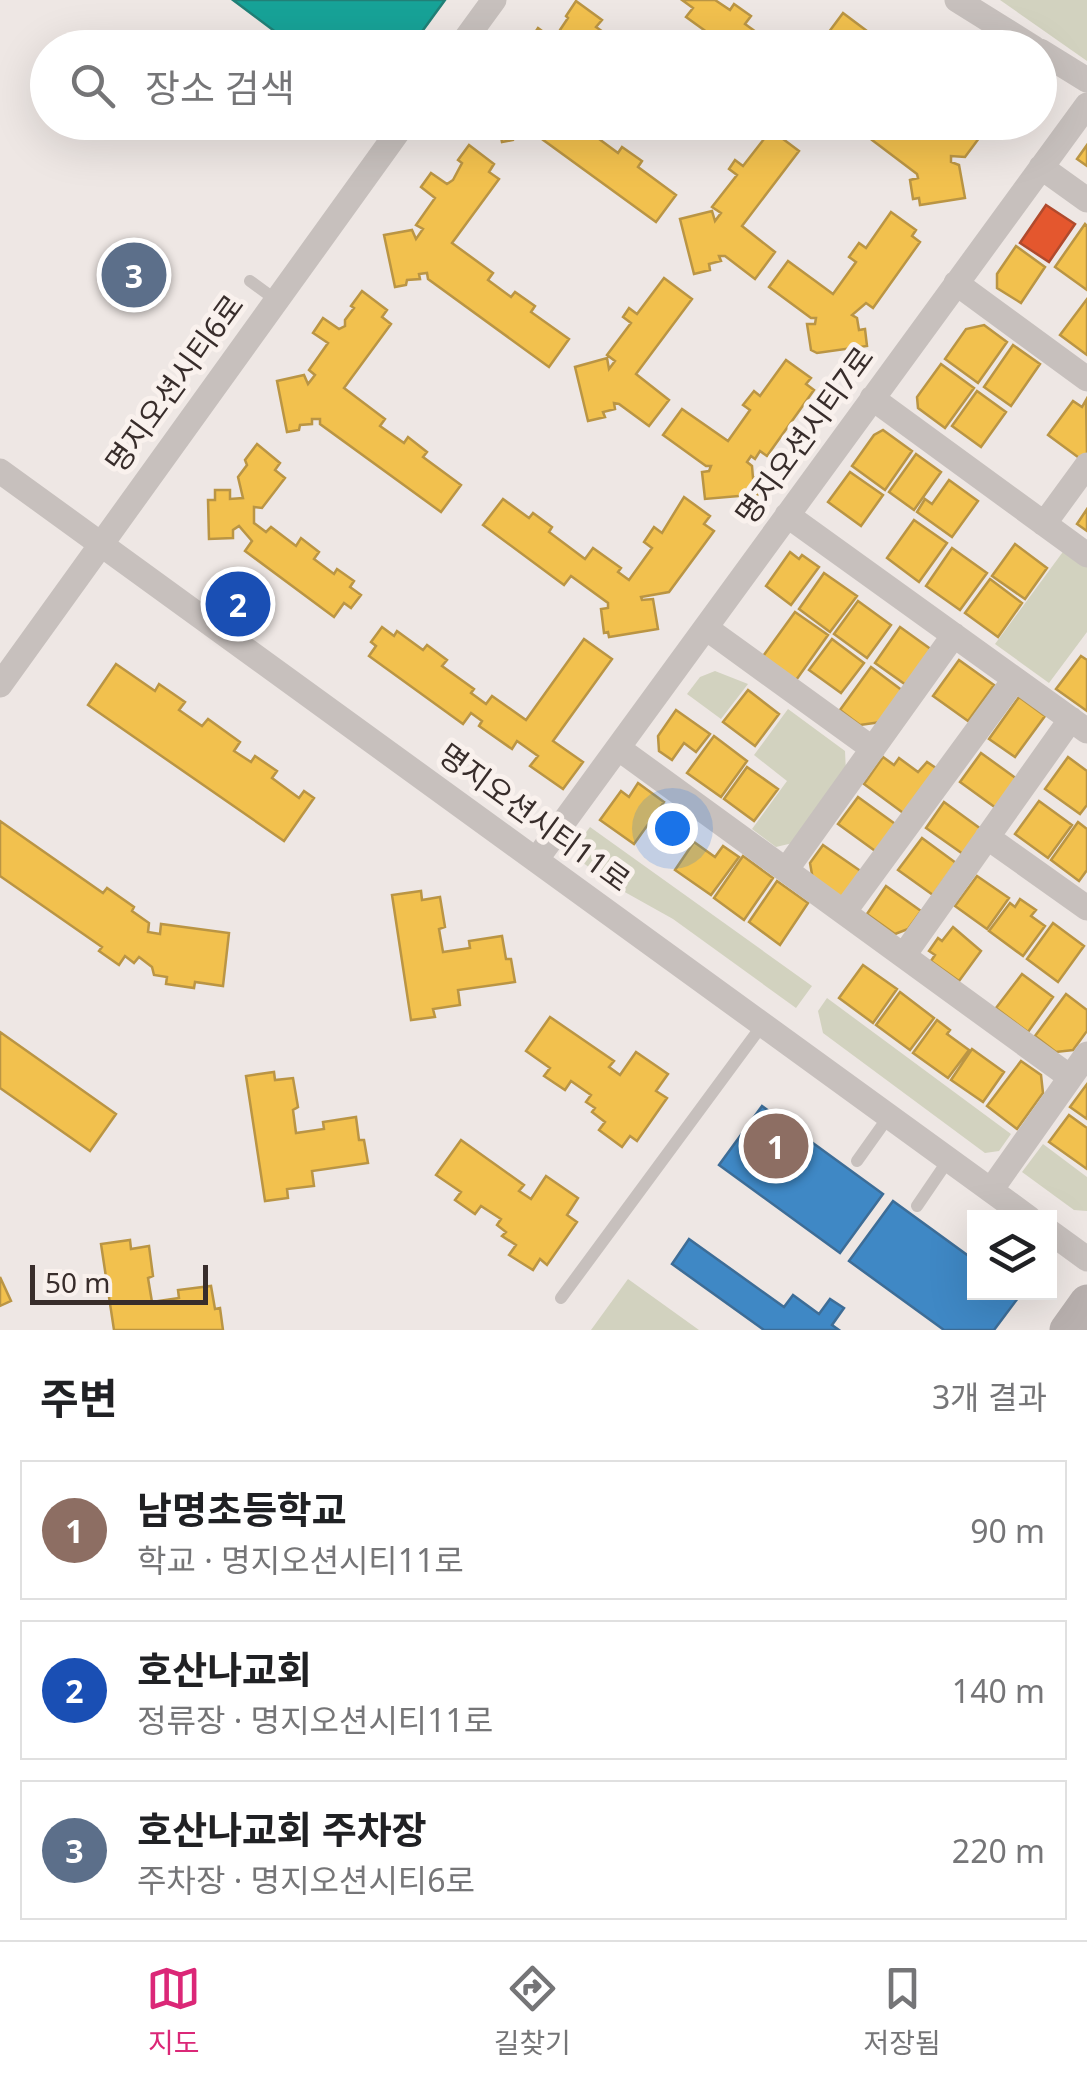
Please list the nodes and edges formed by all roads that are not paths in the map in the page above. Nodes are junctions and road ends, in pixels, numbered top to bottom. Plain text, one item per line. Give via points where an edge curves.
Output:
1 (494, 0) edge
2 (957, 0) edge
3 (472, 30) edge
4 (1006, 30) edge
5 (1057, 61) edge
6 (1087, 80) edge
7 (1087, 105) edge
8 (391, 140) edge
9 (1041, 167) junction
10 (1087, 200) edge
11 (250, 282) dead end
12 (956, 284) junction
13 (276, 300) junction
14 (1087, 379) edge
15 (872, 398) junction
16 (1087, 465) edge
17 (0, 471) edge
18 (788, 514) junction
19 (1044, 524) junction
20 (101, 544) junction
21 (1087, 554) edge
22 (706, 628) junction
23 (954, 635) junction
24 (1014, 678) junction
25 (0, 685) edge
26 (1079, 725) edge
27 (618, 748) junction
28 (873, 749) junction
29 (988, 837) junction
30 (536, 860) junction
31 (786, 870) junction
32 (1087, 908) edge
33 (844, 912) junction
34 (904, 955) junction
35 (762, 1024) junction
36 (1087, 1054) edge
37 (1070, 1077) junction
38 (890, 1116) junction
39 (949, 1159) junction
40 (857, 1161) dead end
41 (991, 1190) junction
42 (917, 1206) dead end
43 (1019, 1210) edge
44 (1057, 1237) edge
45 (1087, 1259) edge
46 (562, 1298) dead end
47 (1087, 1302) edge
48 (1067, 1330) edge

1 - 3 street
2 - 4 street
5 - 6 street
7 - 9 street, 명지오션시티7로
8 - 13 street, 명지오션시티6로
9 - 10 street
9 - 12 street, 명지오션시티7로
11 - 13 lane
12 - 14 street
12 - 15 street, 명지오션시티7로
13 - 20 street, 명지오션시티6로
15 - 18 street, 명지오션시티7로
15 - 19 street
16 - 19 street
17 - 20 street, 명지오션시티11로
18 - 22 street, 명지오션시티7로
18 - 23 street
19 - 21 street
20 - 25 street, 명지오션시티6로
20 - 30 street, 명지오션시티11로
22 - 27 street, 명지오션시티7로
22 - 28 street
23 - 24 street
23 - 28 street
24 - 26 street
24 - 33 street
26 - 29 street
27 - 30 street, 명지오션시티7로
27 - 31 street
28 - 31 street
29 - 32 street
29 - 34 street
30 - 35 street, 명지오션시티11로
31 - 33 street
33 - 34 street
34 - 37 street
35 - 38 street, 명지오션시티11로
35 - 46 lane
36 - 37 street
37 - 41 street
38 - 39 street, 명지오션시티11로
38 - 40 lane
39 - 41 street, 명지오션시티11로
39 - 42 lane
41 - 43 street, 명지오션시티11로
44 - 45 street
47 - 48 main road

